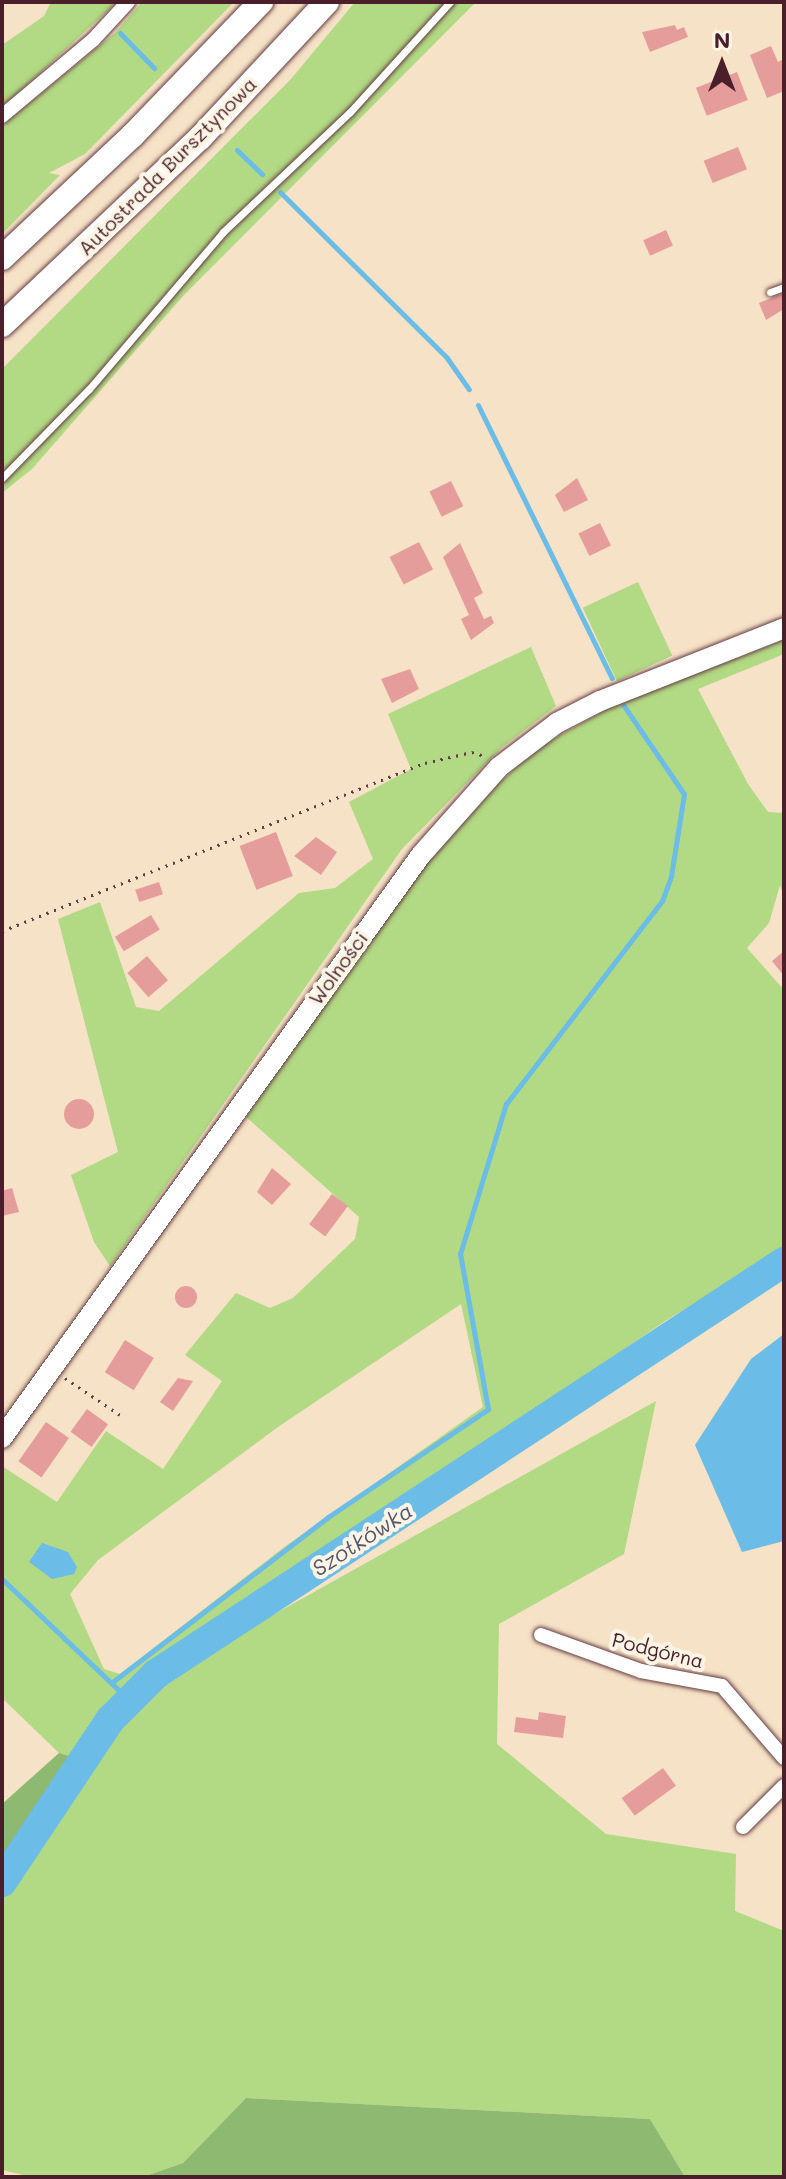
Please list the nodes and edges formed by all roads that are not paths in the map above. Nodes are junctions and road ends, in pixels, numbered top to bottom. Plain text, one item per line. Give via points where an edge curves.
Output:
1 (128, 2) edge
2 (261, 2) edge
3 (327, 2) edge
4 (450, 2) edge
5 (2, 116) edge
6 (2, 258) edge
7 (784, 287) edge
8 (770, 292) dead end
9 (2, 325) edge
10 (2, 478) edge
11 (784, 628) edge
12 (2, 1438) edge
13 (541, 1635) dead end
14 (784, 1758) edge
15 (784, 1786) edge
16 (743, 1827) dead end

1 - 5 street via 93,40
2 - 6 highway via 133,135
3 - 9 highway, Autostrada Bursztynowa via 200,138
4 - 10 lane via 350,112 223,232 89,389
7 - 8 lane
11 - 12 main road, Wolności via 600,701 557,723 499,767 421,855
13 - 14 street, Podgórna via 641,1671 722,1686
15 - 16 street

